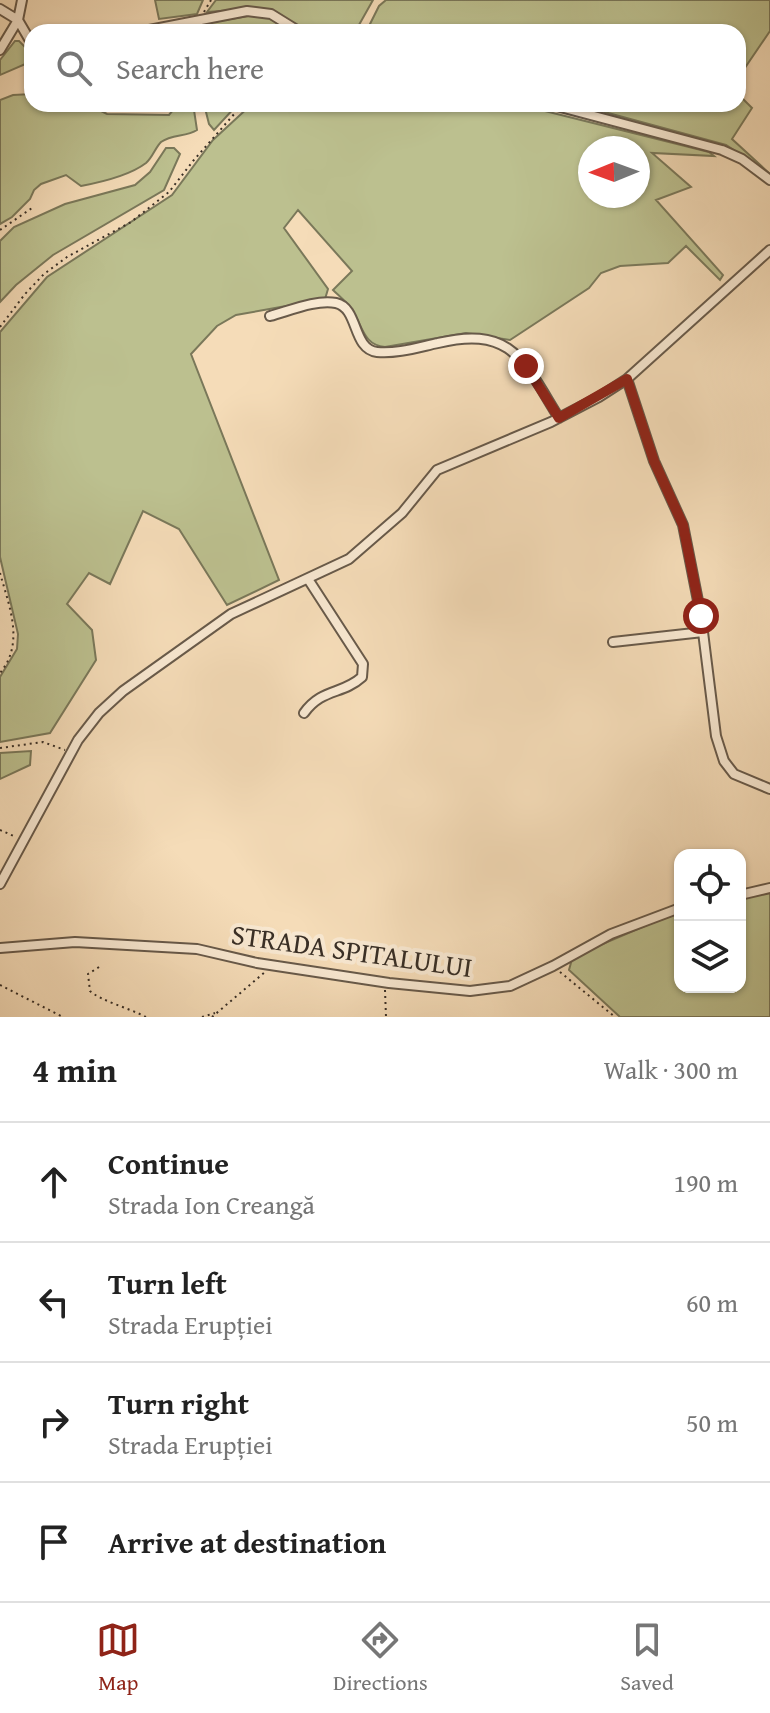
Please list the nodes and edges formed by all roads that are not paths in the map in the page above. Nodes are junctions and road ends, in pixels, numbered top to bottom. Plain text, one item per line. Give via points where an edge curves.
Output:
1 (22, 0) edge
2 (0, 9) edge
3 (18, 20) junction
4 (180, 24) edge
5 (287, 24) edge
6 (24, 30) edge
7 (0, 50) edge
8 (579, 112) edge
9 (770, 180) edge
10 (770, 250) edge
11 (270, 316) dead end
12 (627, 379) junction
13 (559, 418) junction
14 (308, 579) junction
15 (703, 632) junction
16 (613, 642) dead end
17 (304, 713) dead end
18 (770, 789) edge
19 (0, 884) edge
20 (770, 888) edge
21 (746, 894) edge
22 (674, 910) edge
23 (0, 948) edge

1 - 3 street
2 - 3 street
3 - 6 street
3 - 7 street
4 - 5 street via 247,11 271,14
8 - 9 street via 722,150
10 - 12 street
11 - 13 street via 339,304 348,311 363,344 376,352 464,338 501,343 526,366
12 - 13 street
12 - 15 street via 654,461 683,525
13 - 14 street via 437,470 376,538 349,559
14 - 17 street via 363,671 354,684 314,698
14 - 19 street via 256,600 185,645 99,713 71,753
15 - 16 street
15 - 18 street via 724,761 734,774
20 - 21 street
22 - 23 street, STRADA SPITALULUI via 494,990 386,982 197,949 75,942

